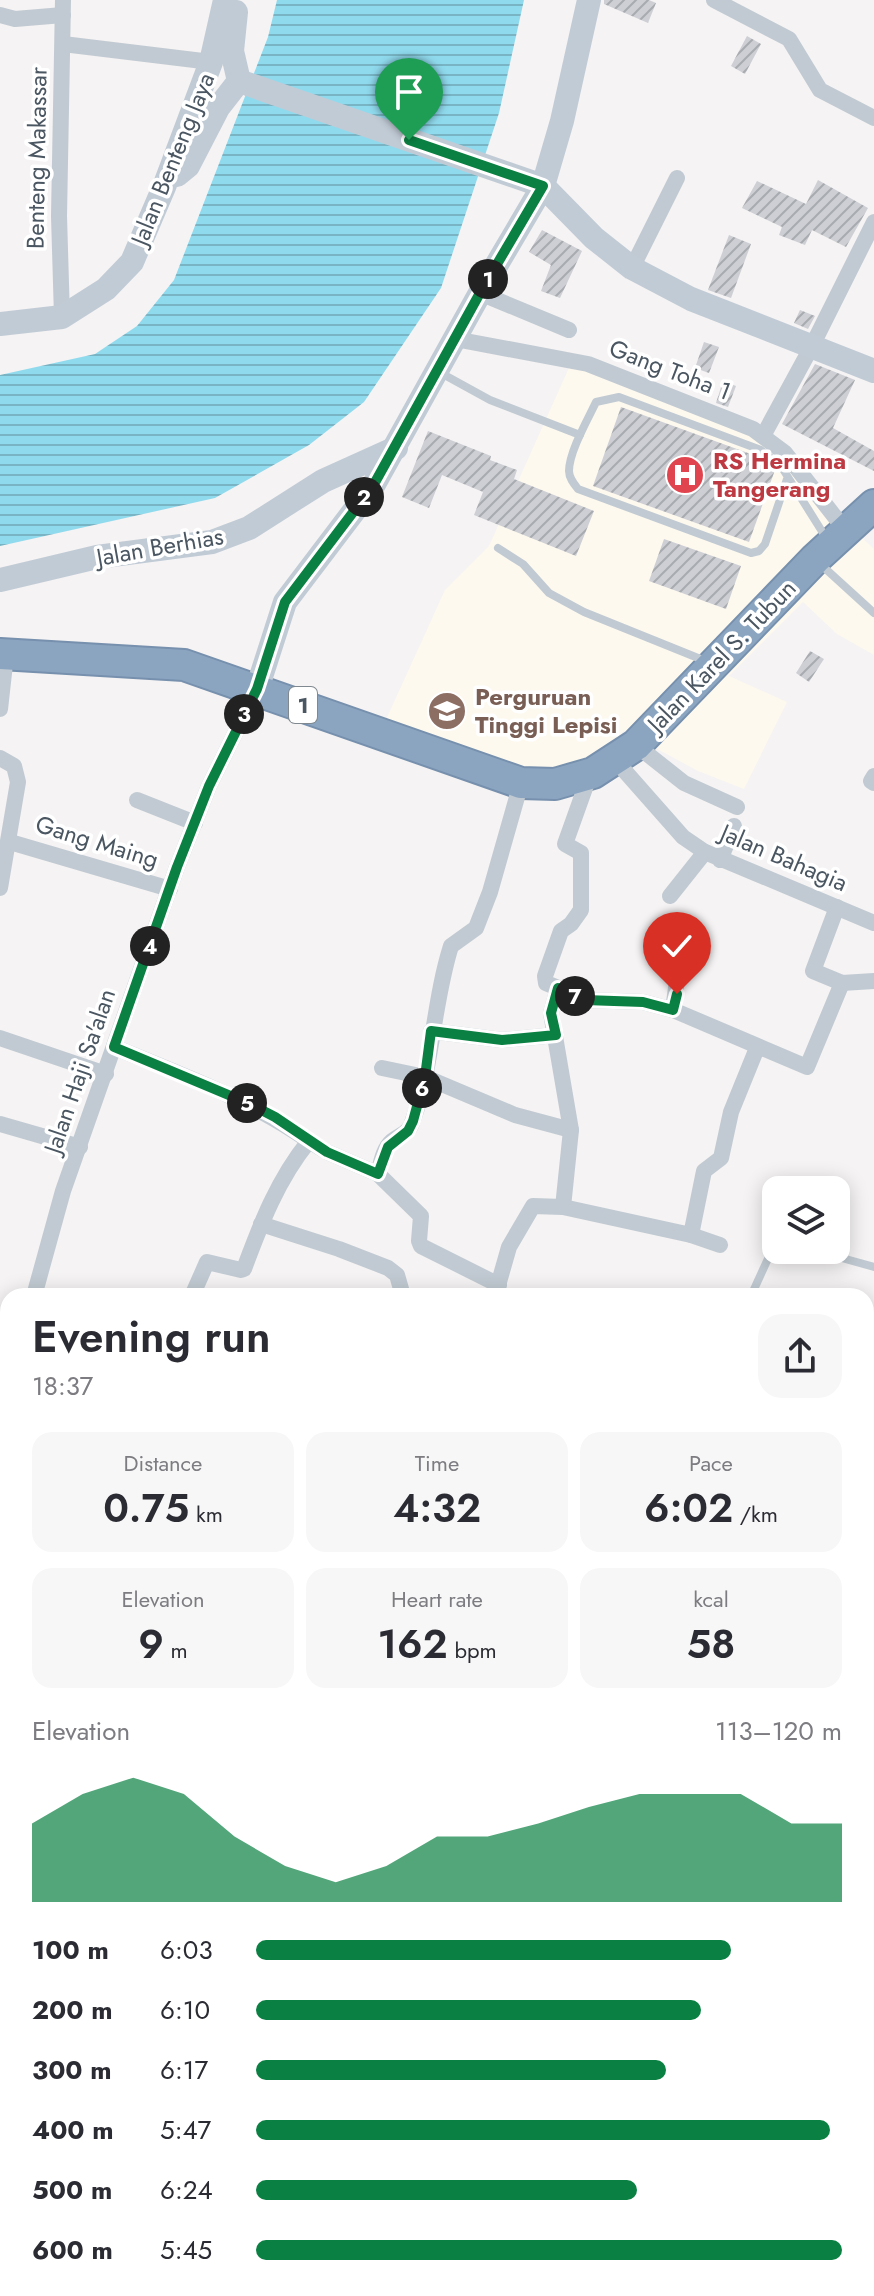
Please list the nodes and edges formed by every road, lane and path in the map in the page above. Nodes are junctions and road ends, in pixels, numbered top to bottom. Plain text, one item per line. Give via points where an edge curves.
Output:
1 (225, 0) edge
2 (238, 0) edge
3 (589, 0) edge
4 (714, 0) edge
5 (63, 8) edge
6 (0, 15) edge
7 (63, 44) junction
8 (211, 62) junction
9 (243, 82) junction
10 (874, 118) edge
11 (677, 178) dead end
12 (543, 186) junction
13 (164, 187) junction
14 (874, 222) edge
15 (632, 268) junction
16 (480, 293) junction
17 (62, 317) junction
18 (0, 324) edge
19 (569, 330) dead end
20 (455, 339) junction
21 (812, 346) junction
22 (436, 370) junction
23 (874, 371) edge
24 (580, 435) junction
25 (763, 436) junction
26 (396, 448) junction
27 (787, 479) junction
28 (874, 505) edge
29 (830, 545) junction
30 (498, 548) dead end
31 (0, 580) edge
32 (874, 613) edge
33 (3, 655) edge
34 (712, 664) junction
35 (257, 689) junction
36 (0, 709) edge
37 (0, 758) edge
38 (614, 760) junction
39 (874, 776) edge
40 (521, 783) junction
41 (874, 783) edge
42 (137, 800) dead end
43 (737, 807) dead end
44 (195, 823) junction
45 (734, 826) dead end
46 (10, 842) junction
47 (712, 856) junction
48 (0, 888) edge
49 (170, 889) junction
50 (670, 896) dead end
51 (837, 907) junction
52 (874, 923) edge
53 (672, 937) dead end
54 (874, 981) edge
55 (842, 983) junction
56 (558, 988) junction
57 (673, 1010) junction
58 (431, 1031) junction
59 (556, 1035) junction
60 (0, 1038) edge
61 (114, 1047) junction
62 (757, 1048) junction
63 (382, 1068) dead end
64 (106, 1074) junction
65 (425, 1077) junction
66 (0, 1124) edge
67 (571, 1130) junction
68 (309, 1141) junction
69 (80, 1147) junction
70 (378, 1174) junction
71 (563, 1207) junction
72 (261, 1224) junction
73 (691, 1235) junction
74 (720, 1245) dead end
75 (850, 1260) edge
76 (766, 1264) edge
77 (874, 1267) edge
78 (36, 1288) edge
79 (196, 1288) edge
80 (401, 1288) edge
81 (492, 1288) edge
82 (498, 1288) edge
83 (755, 1288) edge

1 - 8 street, Jalan Benteng Jaya
2 - 9 street via 232,51
3 - 12 street
4 - 10 street via 789,39 820,90
5 - 6 street via 15,19
5 - 7 street, Benteng Makassar
7 - 8 street
7 - 17 street, Benteng Makassar
8 - 13 street, Jalan Benteng Jaya
9 - 12 street
9 - 13 street via 218,108 188,166
11 - 15 street
12 - 15 street
12 - 16 street
13 - 17 street, Jalan Benteng Jaya via 132,262 106,289
14 - 21 street
15 - 21 street via 691,299
16 - 19 street
16 - 20 street
17 - 18 street, Jalan Benteng Jaya
20 - 22 street
20 - 25 street, Gang Toha 1 via 588,364
21 - 23 street
21 - 25 street
22 - 24 lane via 490,400
22 - 26 street
24 - 27 lane via 596,402 619,397 761,450 781,466
24 - 27 lane via 569,470 578,489 751,553 765,544
25 - 29 street, Gang Toha 1 via 785,453
26 - 31 street, Jalan Berhias via 323,481 249,528 212,542 97,557
26 - 35 street via 285,602
27 - 29 lane
28 - 29 highway, Jalan Karel S. Tubun
29 - 32 lane
29 - 34 highway, Jalan Karel S. Tubun
30 - 34 lane via 523,564 549,593 584,612
33 - 35 highway, 1 via 184,665
33 - 36 street
34 - 38 highway, Jalan Karel S. Tubun
35 - 40 highway, 1
35 - 44 street, Jalan Haji Sa'alan
37 - 46 street via 17,770
38 - 40 highway, 1 via 555,784
38 - 43 street
38 - 47 street, Jalan Bahagia via 683,837
38 - 56 street via 565,844 581,853 583,904 577,918 561,931 545,976 546,983
39 - 41 street
40 - 58 street via 476,928 451,946
42 - 44 street
44 - 49 street, Jalan Haji Sa'alan
45 - 47 street
46 - 48 street
46 - 49 street, Gang Maing
47 - 50 street
47 - 51 street, Jalan Bahagia
49 - 61 street, Jalan Haji Sa'alan
51 - 52 street, Jalan Bahagia
51 - 55 street via 813,969
53 - 57 street via 681,950
54 - 55 street
55 - 62 street via 807,1067
56 - 57 street via 585,1000 643,1002
56 - 59 street via 551,1013
57 - 62 street
58 - 59 street via 502,1040
58 - 65 street
59 - 67 street
60 - 64 street
61 - 64 street, Jalan Haji Sa'alan
61 - 68 street via 250,1104
62 - 73 street via 731,1112 721,1158 704,1171
63 - 65 street
64 - 69 street, Jalan Haji Sa'alan
65 - 67 street via 515,1115
65 - 70 street via 408,1131 388,1147
66 - 69 street
67 - 71 street
68 - 70 street
68 - 72 street via 288,1166
69 - 78 street, Jalan Haji Sa'alan
70 - 81 street via 421,1216 421,1246
71 - 73 street
71 - 82 street via 533,1206 509,1247
72 - 79 street via 244,1269 207,1262
72 - 80 street via 388,1268
73 - 74 street
75 - 77 lane
76 - 83 lane

